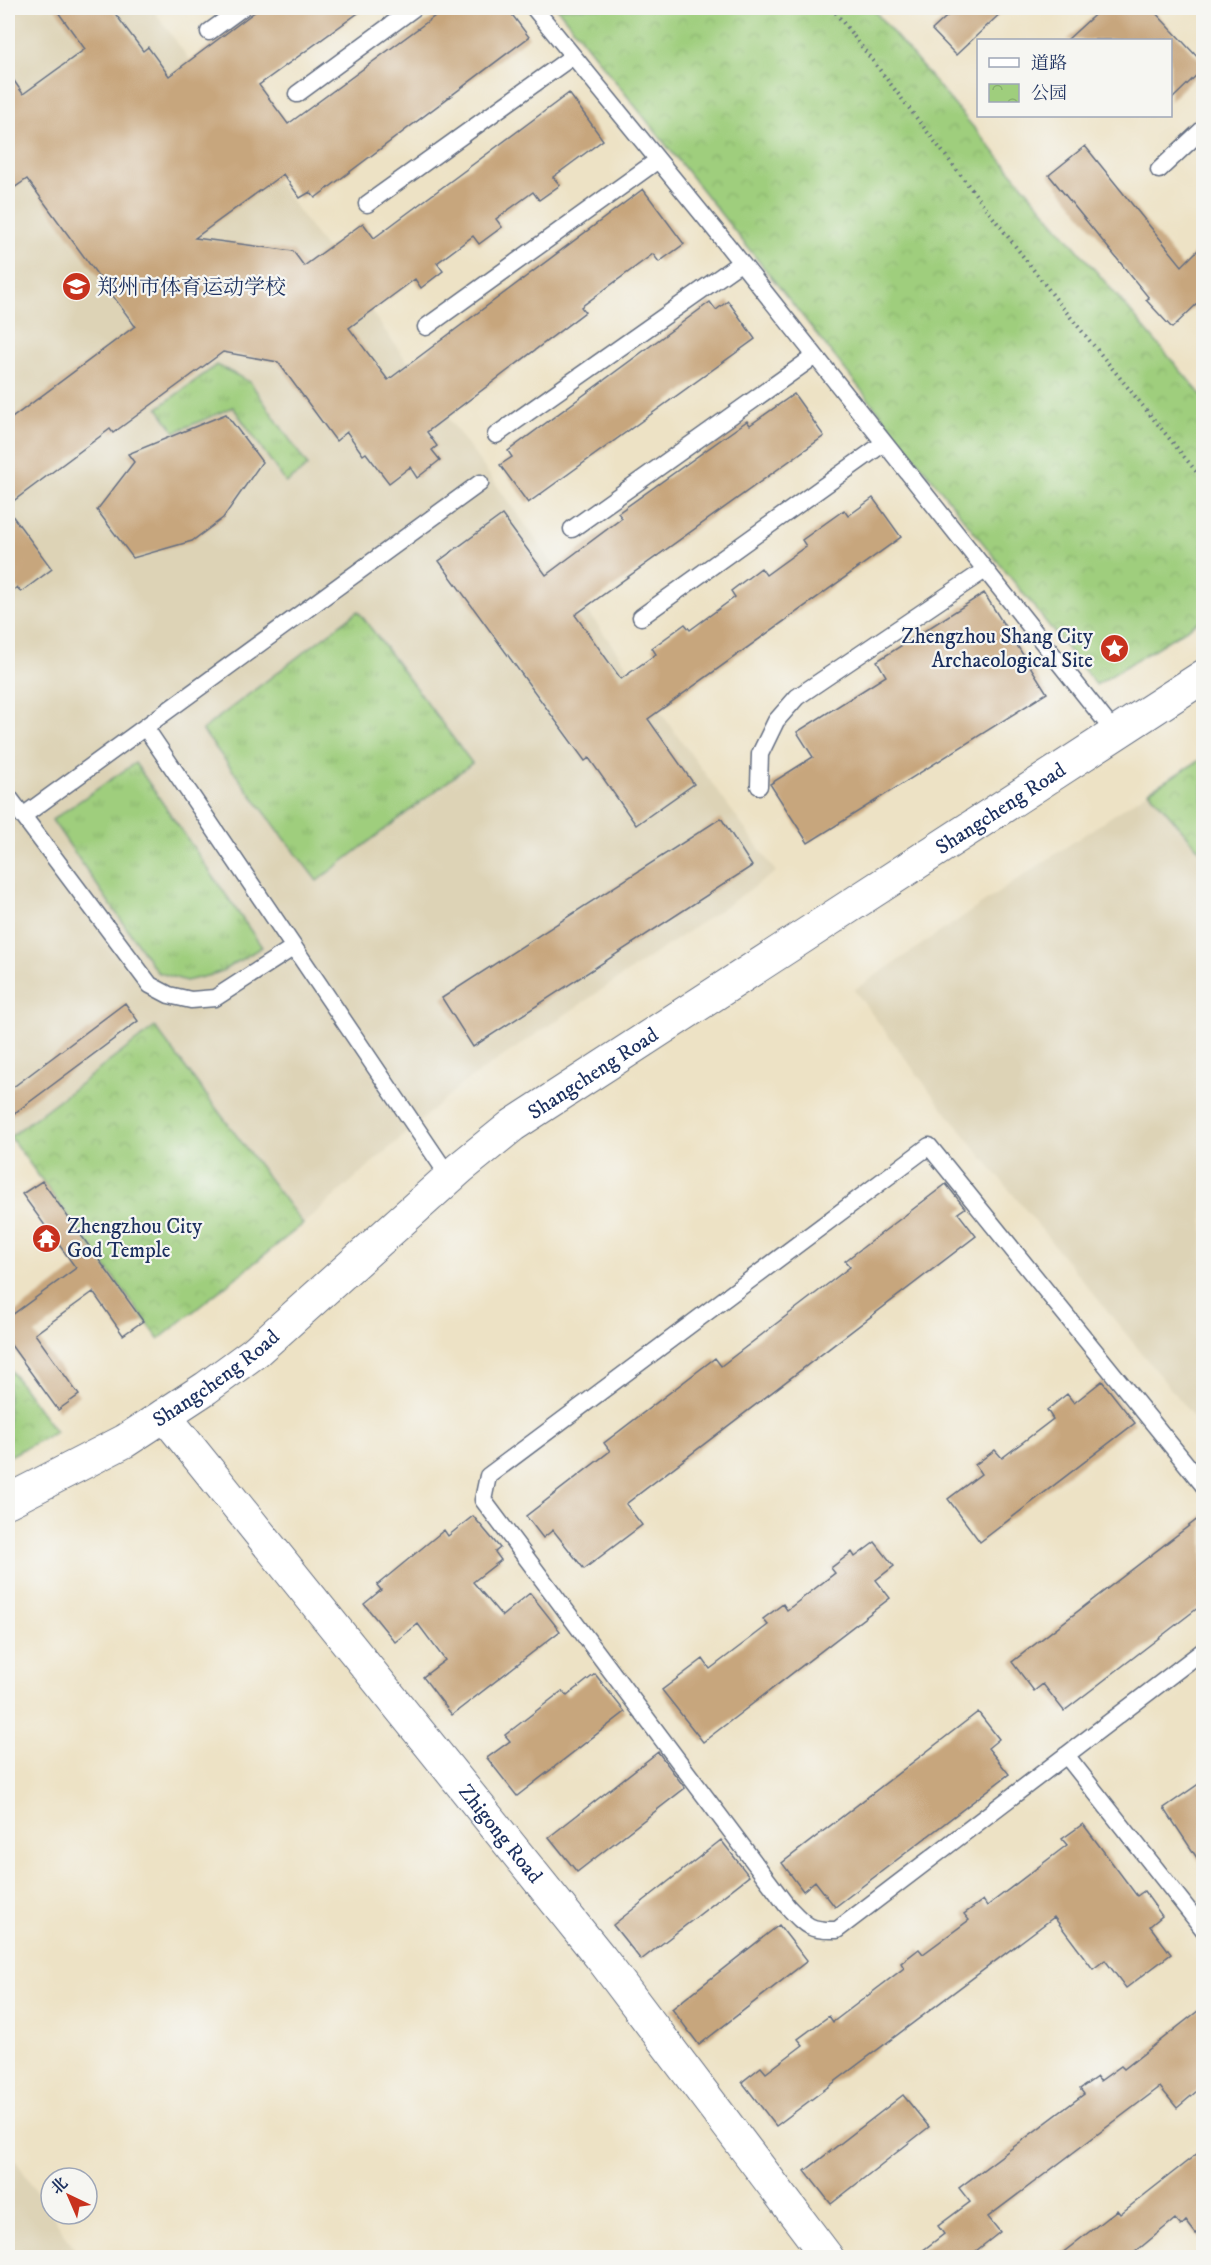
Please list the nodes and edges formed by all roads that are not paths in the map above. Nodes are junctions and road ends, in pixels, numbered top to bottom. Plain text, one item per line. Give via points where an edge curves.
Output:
1 (242, 8) edge
2 (414, 8) edge
3 (534, 8) edge
4 (209, 32) dead end
5 (573, 56) junction
6 (297, 94) dead end
7 (1203, 128) edge
8 (658, 160) junction
9 (1159, 170) dead end
10 (367, 204) dead end
11 (740, 263) junction
12 (426, 327) dead end
13 (815, 356) junction
14 (496, 435) dead end
15 (884, 443) junction
16 (480, 483) dead end
17 (572, 529) dead end
18 (985, 570) junction
19 (640, 617) dead end
20 (1203, 676) edge
21 (145, 727) junction
22 (1115, 733) junction
23 (759, 786) dead end
24 (8, 796) edge
25 (22, 816) junction
26 (294, 947) junction
27 (450, 1178) junction
28 (164, 1415) junction
29 (1203, 1486) edge
30 (8, 1501) edge
31 (1203, 1650) edge
32 (1066, 1755) junction
33 (1203, 1930) edge
34 (828, 2258) edge

1 - 4 lane
2 - 6 lane
3 - 5 lane
5 - 8 lane
5 - 10 lane
7 - 9 lane
8 - 11 lane
8 - 12 lane
11 - 13 lane
11 - 14 lane
13 - 15 lane
13 - 17 lane
15 - 18 lane
15 - 19 lane
16 - 21 lane
18 - 22 lane
18 - 23 lane via 797,697 776,721 760,754
20 - 22 street, Shangcheng Road
21 - 25 lane
21 - 26 lane
22 - 27 street, Shangcheng Road via 513,1125
24 - 25 lane
25 - 26 lane via 150,985 169,995 191,1000 215,999
26 - 27 lane
27 - 28 street, Shangcheng Road via 255,1352
28 - 30 street, Shangcheng Road via 125,1441
28 - 34 street, Zhigong Road via 601,1958
29 - 32 lane via 929,1146 488,1476 483,1500 787,1906 811,1927 837,1930
31 - 32 lane
32 - 33 lane

